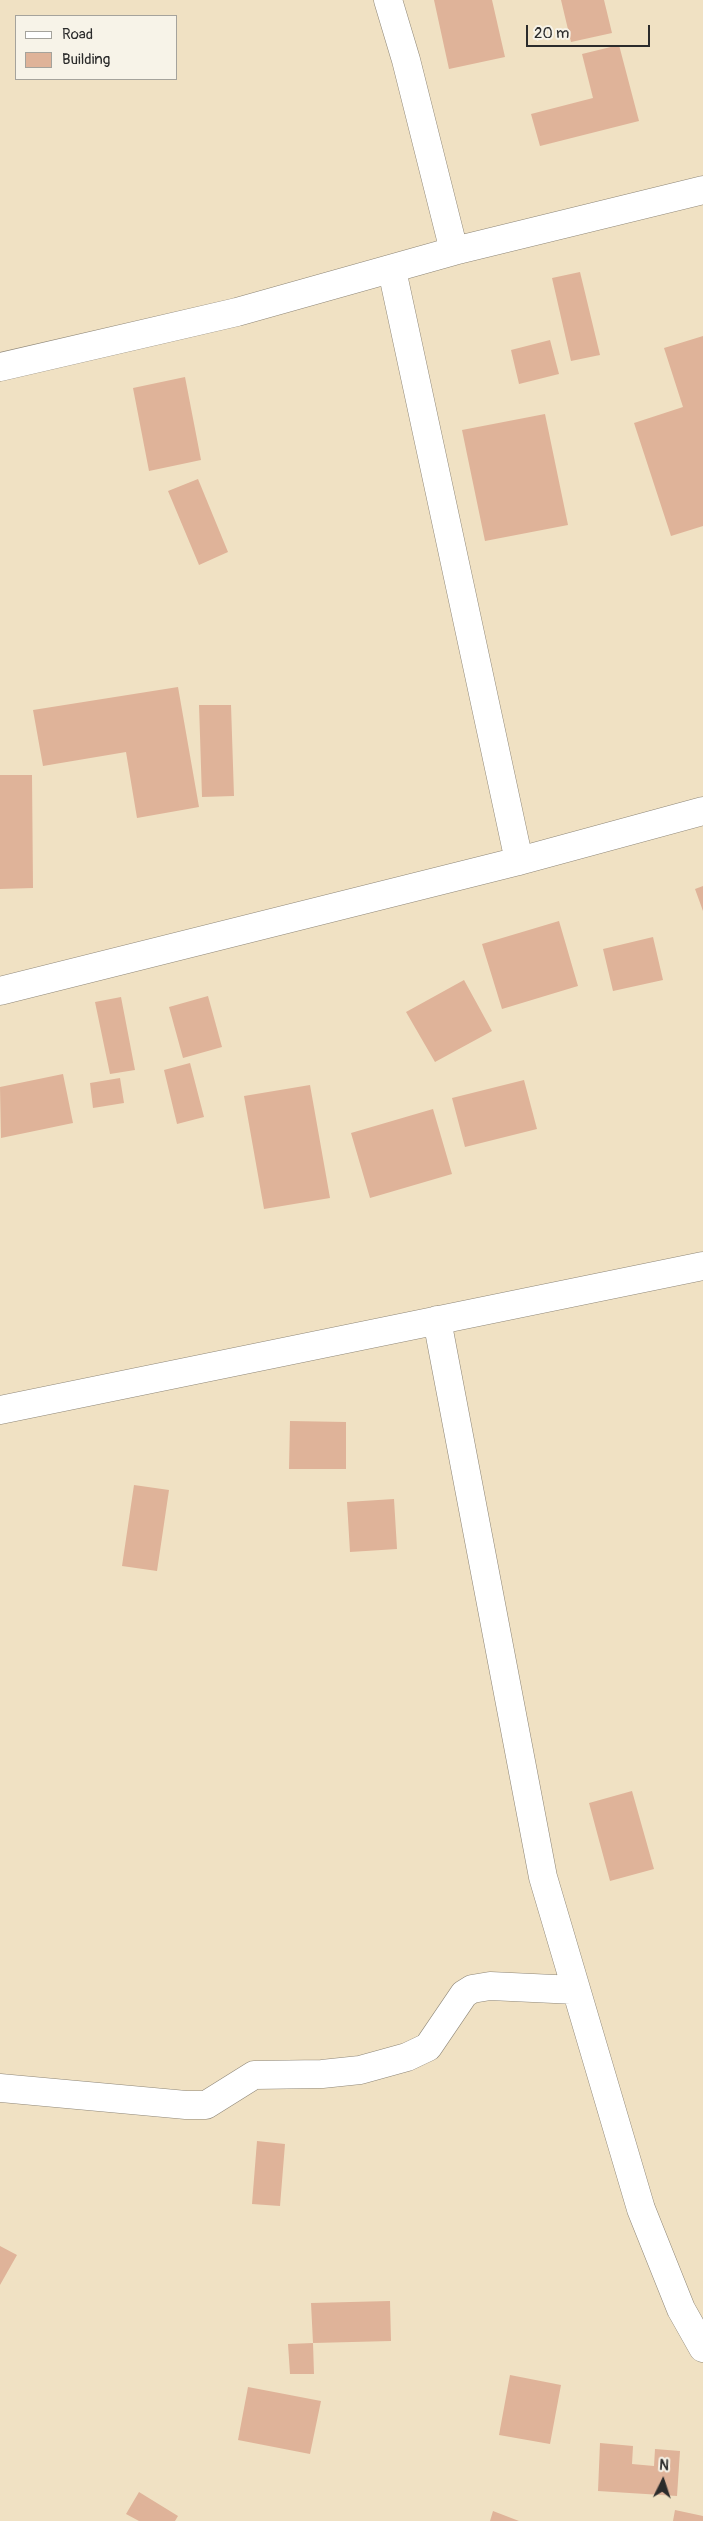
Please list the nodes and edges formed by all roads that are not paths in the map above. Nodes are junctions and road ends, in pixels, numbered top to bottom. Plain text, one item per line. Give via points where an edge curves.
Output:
1 (388, 0) edge
2 (703, 190) edge
3 (454, 251) junction
4 (392, 270) junction
5 (0, 367) edge
6 (703, 811) edge
7 (519, 861) junction
8 (0, 991) edge
9 (703, 1266) edge
10 (437, 1320) junction
11 (0, 1410) edge
12 (576, 1990) junction
13 (0, 2088) edge
14 (703, 2348) edge

1 - 3 street
2 - 3 street
3 - 4 street
4 - 5 street via 237,312
4 - 7 street
6 - 7 street
7 - 8 street
9 - 10 street
10 - 11 street
10 - 12 street via 543,1877
12 - 13 street via 490,1986 472,1989 464,1994 428,2047 407,2057 360,2070 254,2075 206,2105 186,2106
12 - 14 street via 641,2209 681,2309

